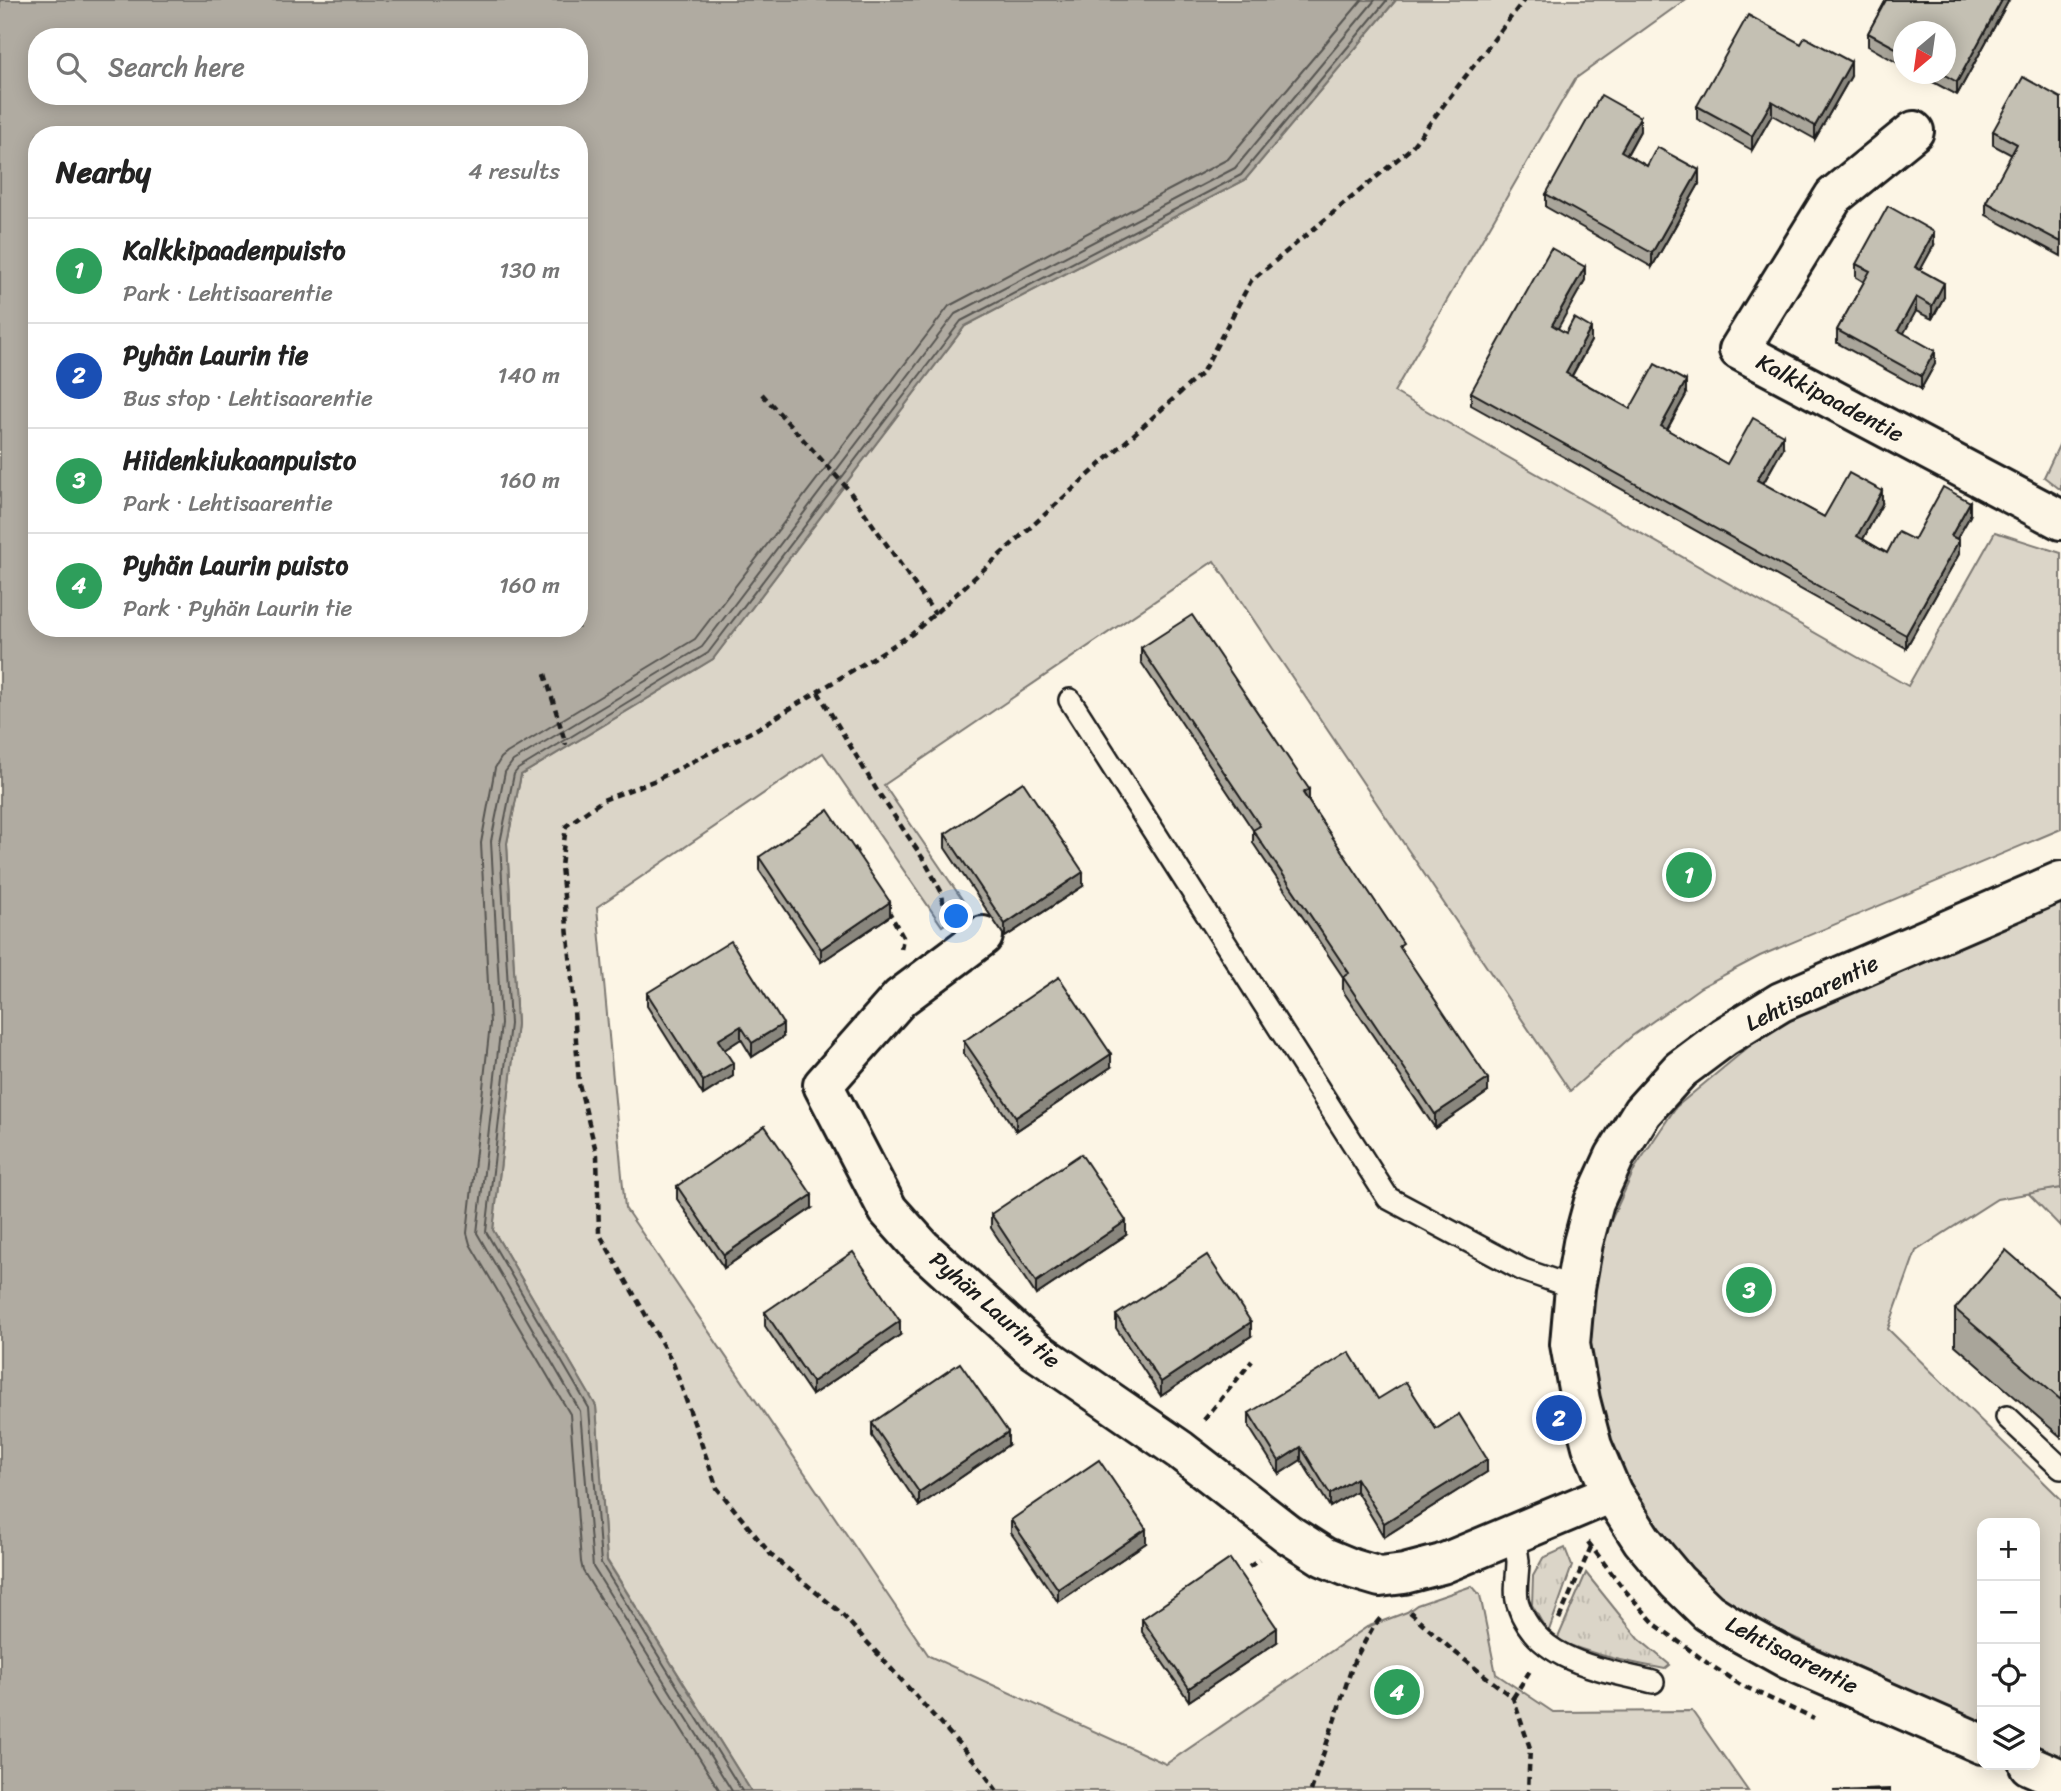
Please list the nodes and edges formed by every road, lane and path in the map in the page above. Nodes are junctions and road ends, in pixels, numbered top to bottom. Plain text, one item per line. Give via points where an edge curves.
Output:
1 (1524, 0) edge
2 (1914, 131) dead end
3 (762, 394) dead end
4 (2061, 520) edge
5 (935, 614) junction
6 (545, 674) dead end
7 (818, 692) junction
8 (1070, 700) dead end
9 (566, 745) dead end
10 (853, 847) edge
11 (866, 869) edge
12 (2061, 881) edge
13 (884, 903) edge
14 (946, 926) dead end
15 (984, 936) dead end
16 (902, 937) dead end
17 (1575, 1289) junction
18 (1251, 1361) dead end
19 (2007, 1417) dead end
20 (1180, 1450) junction
21 (2061, 1468) edge
22 (1612, 1493) junction
23 (1514, 1534) junction
24 (1400, 1587) junction
25 (1653, 1682) dead end
26 (1977, 1742) edge
27 (2040, 1770) edge
28 (2061, 1779) edge
29 (997, 1791) edge
30 (1311, 1791) edge
31 (1528, 1791) edge

1 - 5 path via 1410,149 1251,281 1202,373
2 - 4 street, Kalkkipaadentie via 1834,196 1739,350
3 - 5 path via 848,489
5 - 7 path via 912,634
6 - 9 path
7 - 14 path via 924,860 942,893
7 - 29 path via 656,780 604,800 566,826 561,866 579,1084 597,1155 599,1233 673,1363 717,1488 772,1556 840,1612
8 - 17 lane via 1388,1198 1523,1269
10 - 11 path
12 - 17 street, Lehtisaarentie via 1781,1002 1680,1070 1642,1112 1615,1156 1594,1202
13 - 16 path
15 - 20 street, Pyhän Laurin tie via 900,998 822,1085 888,1210 921,1247 1032,1348
17 - 22 street, Lehtisaarentie via 1570,1344 1580,1400 1592,1447
18 - 20 path
19 - 21 lane
20 - 24 street, Pyhän Laurin tie via 1324,1557
22 - 23 street, Pyhän Laurin tie
22 - 26 street, Lehtisaarentie via 1676,1582 1709,1612 1788,1659
23 - 24 street, Pyhän Laurin tie
23 - 25 lane via 1517,1603 1534,1635 1565,1657
24 - 30 path via 1354,1661
24 - 31 path via 1451,1649 1513,1698 1530,1748
27 - 28 street

